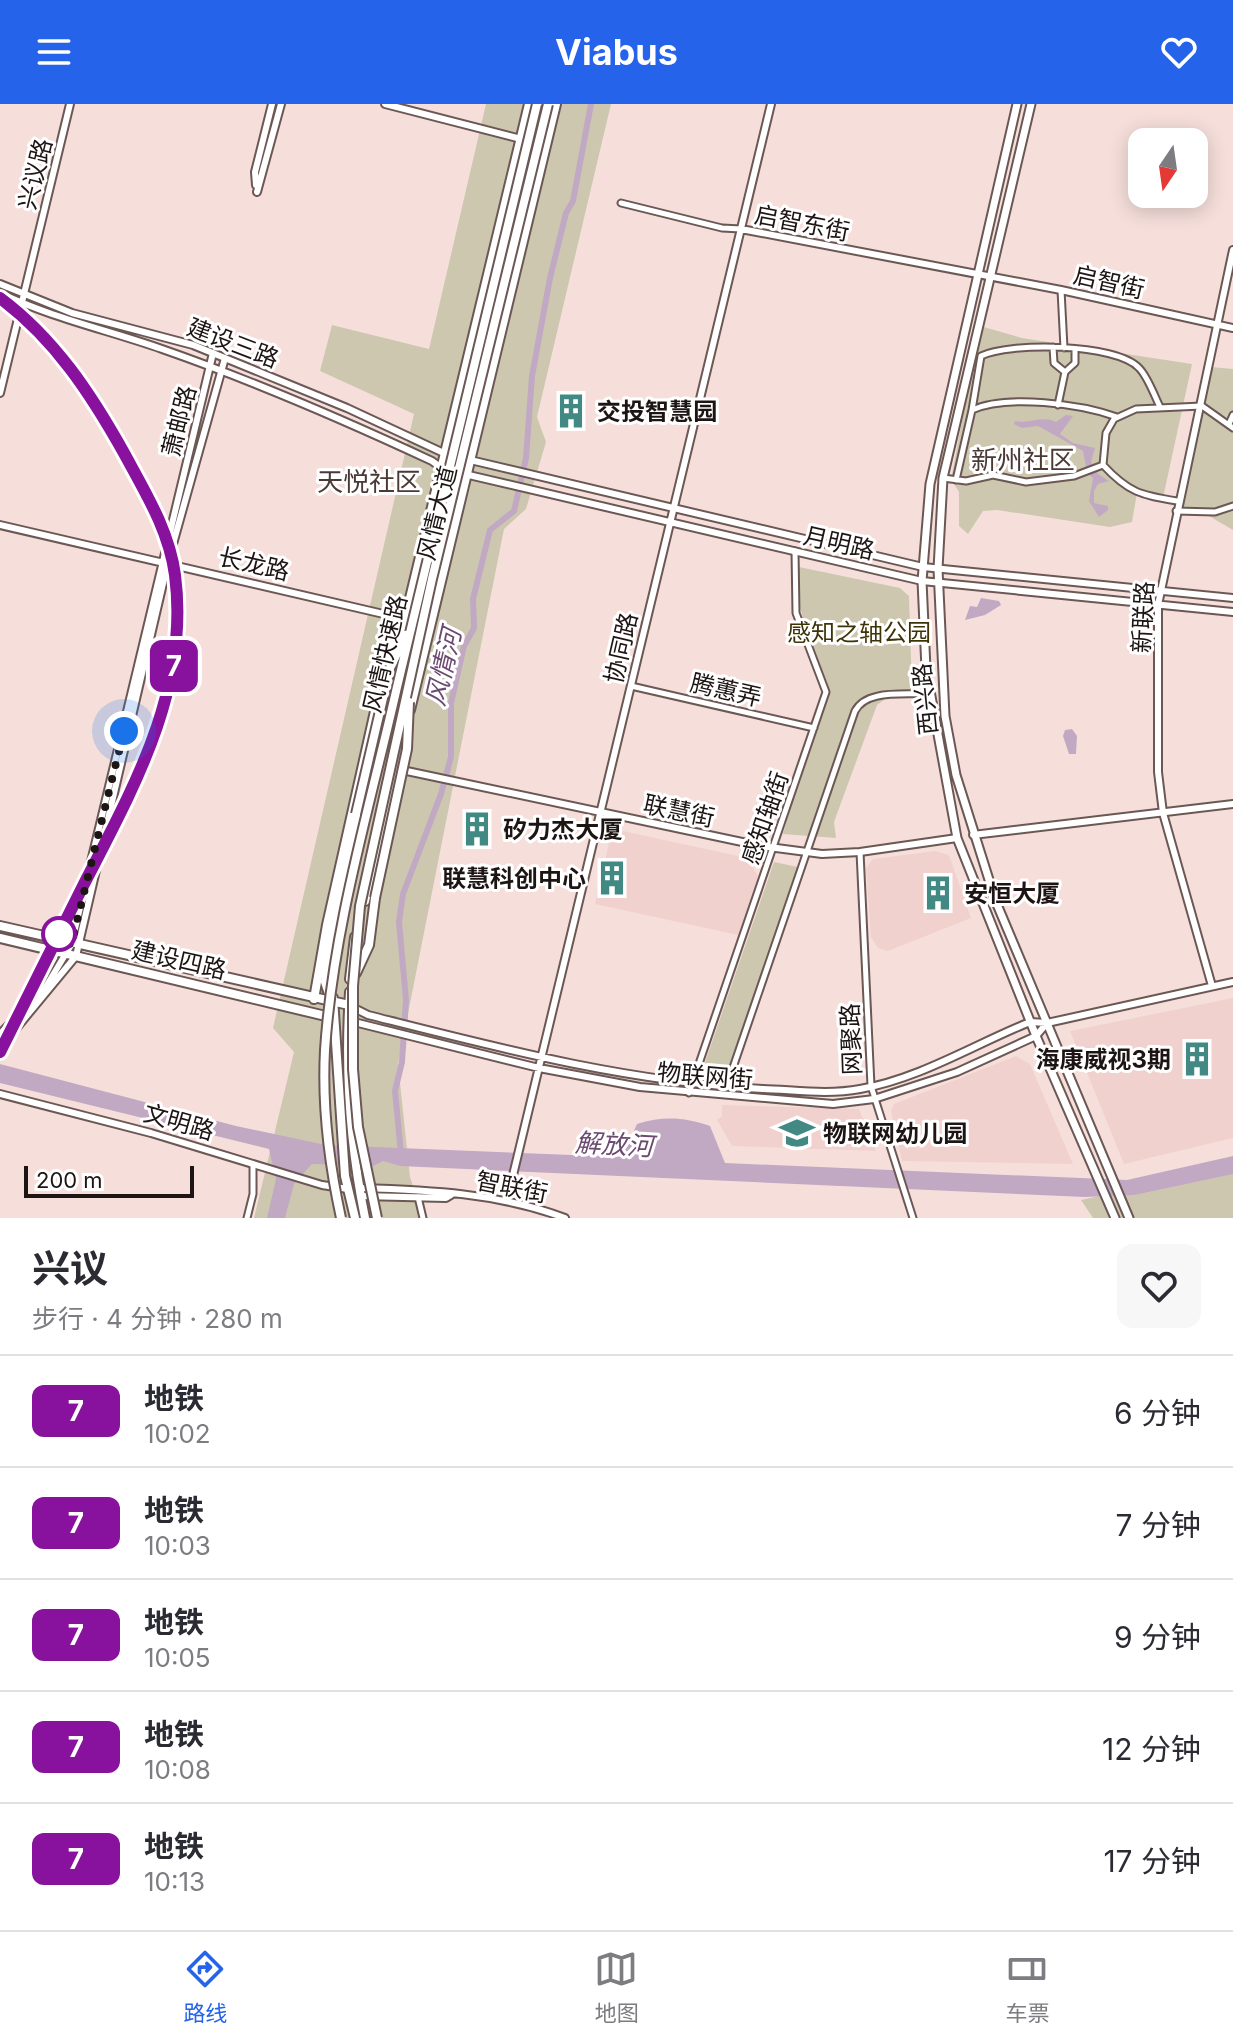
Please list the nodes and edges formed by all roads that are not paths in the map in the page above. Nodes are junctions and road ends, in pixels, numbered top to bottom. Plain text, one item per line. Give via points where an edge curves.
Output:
1 (70, 104) edge
2 (272, 104) edge
3 (281, 104) edge
4 (385, 104) edge
5 (529, 104) edge
6 (537, 104) edge
7 (548, 104) edge
8 (556, 104) edge
9 (771, 104) edge
10 (1017, 104) edge
11 (1031, 104) edge
12 (521, 139) junction
13 (621, 203) dead end
14 (741, 229) junction
15 (1233, 250) edge
16 (976, 276) junction
17 (990, 278) junction
18 (0, 284) edge
19 (1061, 290) junction
20 (0, 293) edge
21 (23, 295) junction
22 (21, 303) junction
23 (1217, 325) junction
24 (1233, 328) edge
25 (1053, 347) junction
26 (1064, 348) junction
27 (1075, 350) junction
28 (213, 353) junction
29 (225, 358) junction
30 (210, 368) junction
31 (222, 372) junction
32 (1065, 372) junction
33 (0, 393) edge
34 (1058, 405) junction
35 (1197, 405) junction
36 (1160, 407) junction
37 (972, 410) junction
38 (1233, 415) edge
39 (1118, 417) junction
40 (1231, 426) edge
41 (446, 455) junction
42 (471, 460) junction
43 (1100, 467) junction
44 (443, 469) junction
45 (467, 475) junction
46 (943, 478) junction
47 (956, 480) junction
48 (1177, 501) junction
49 (1233, 506) edge
50 (674, 507) junction
51 (1175, 511) junction
52 (670, 522) junction
53 (0, 525) edge
54 (795, 551) junction
55 (165, 562) junction
56 (923, 567) junction
57 (938, 569) junction
58 (922, 581) junction
59 (939, 583) junction
60 (1160, 590) junction
61 (1233, 598) edge
62 (1158, 605) junction
63 (1233, 612) edge
64 (409, 619) junction
65 (410, 682) junction
66 (631, 686) junction
67 (929, 693) junction
68 (814, 728) junction
69 (396, 769) junction
70 (1233, 804) edge
71 (601, 812) junction
72 (1163, 813) junction
73 (973, 835) junction
74 (957, 838) junction
75 (774, 848) junction
76 (807, 852) junction
77 (860, 852) junction
78 (0, 926) edge
79 (0, 938) edge
80 (73, 950) junction
81 (1233, 982) edge
82 (350, 985) junction
83 (1212, 986) junction
84 (314, 999) junction
85 (332, 1003) junction
86 (349, 1005) junction
87 (337, 1018) junction
88 (348, 1020) junction
89 (1030, 1022) junction
90 (1047, 1023) junction
91 (0, 1034) edge
92 (1036, 1036) junction
93 (0, 1048) edge
94 (541, 1058) junction
95 (539, 1068) junction
96 (692, 1084) junction
97 (871, 1086) junction
98 (727, 1087) junction
99 (689, 1093) junction
100 (0, 1094) edge
101 (724, 1096) junction
102 (874, 1099) junction
103 (253, 1163) junction
104 (348, 1189) junction
105 (360, 1192) junction
106 (451, 1195) junction
107 (418, 1197) junction
108 (507, 1200) junction
109 (247, 1218) edge
110 (341, 1218) edge
111 (355, 1218) edge
112 (365, 1218) edge
113 (377, 1218) edge
114 (423, 1218) edge
115 (565, 1218) edge
116 (913, 1218) edge
117 (1115, 1218) edge
118 (1129, 1218) edge

1 - 21 street, 兴议路
2 - 3 street via 255,172 257,192
4 - 12 street
5 - 12 main road, 风情大道
6 - 64 main road, 风情快速路, bridge
7 - 65 main road, 风情快速路, bridge
8 - 42 main road, 风情大道
9 - 14 street, 协同路
10 - 16 main road, 西兴路
11 - 17 main road, 西兴路
12 - 41 main road, 风情大道
13 - 14 street, 启智东街
14 - 16 street, 启智东街
14 - 50 street, 协同路
15 - 23 street, 新联路
16 - 17 street, 启智街
16 - 56 main road, 西兴路 via 937,445
17 - 19 street, 启智街
17 - 46 main road, 西兴路
18 - 21 street, 建设三路
19 - 23 street, 启智街
19 - 26 street
20 - 22 street, 建设三路
21 - 22 street, 兴议路
21 - 28 street, 建设三路
22 - 30 street, 建设三路
22 - 33 street, 兴议路
23 - 24 street, 启智街
23 - 35 street, 新联路
25 - 26 street
25 - 32 street via 1054,363
25 - 37 street via 994,350 981,356
26 - 27 street
27 - 32 street via 1075,363
27 - 36 street via 1120,357 1139,368
28 - 29 street, 建设三路
28 - 30 street, 萧邮路
29 - 31 street, 萧邮路
29 - 41 street, 建设三路
30 - 31 street, 建设三路
30 - 55 street, 萧邮路
31 - 44 street, 建设三路 via 335,417
31 - 55 street, 萧邮路
32 - 34 street
34 - 37 street via 987,403
34 - 39 street
35 - 36 street
35 - 40 street
35 - 48 street, 新联路
36 - 39 street
37 - 47 street
38 - 40 street
39 - 43 street via 1106,433
41 - 42 street, 月明路
41 - 44 main road, 风情大道
42 - 45 main road, 风情大道
42 - 50 street, 月明路
43 - 47 street via 1086,474 1026,482 993,475
43 - 48 street via 1142,495
44 - 45 street, 月明路
44 - 64 main road, 风情大道
45 - 52 street, 月明路
45 - 69 main road, 风情大道
46 - 47 street
46 - 57 main road, 西兴路
48 - 51 street, 新联路
49 - 51 street via 1215,512
50 - 52 street, 协同路
50 - 56 street, 月明路
51 - 60 street, 新联路
52 - 54 street, 月明路
52 - 66 street, 协同路
53 - 55 street, 长龙路
54 - 58 street, 月明路
54 - 68 street, 感知轴街 via 796,613 826,692
55 - 64 street, 长龙路
55 - 80 street, 萧邮路
55 - 80 street, 萧邮路
56 - 57 street, 月明路
56 - 58 main road, 西兴路
57 - 59 main road, 西兴路
57 - 60 street, 月明路
58 - 59 street, 月明路
58 - 67 main road, 西兴路
59 - 62 street, 月明路
59 - 73 main road, 西兴路 via 945,716
60 - 61 street, 月明路
60 - 62 street, 新联路
62 - 63 street, 月明路
62 - 72 street, 新联路 via 1158,772
64 - 84 main road via 389,649
64 - 85 main road, 风情大道 via 338,925
64 - 85 main road, bridge via 390,668 356,814 327,959 325,982
64 - 110 main road, 风情快速路, bridge via 331,989 326,1105 329,1162
65 - 82 main road, bridge via 407,749 369,945
65 - 113 main road, 风情快速路, bridge via 365,871 353,986 358,1127
66 - 68 street, 腾蕙弄
66 - 71 street, 协同路
67 - 74 main road, 西兴路
67 - 76 street, 感知轴街 via 878,696 858,704
68 - 75 street, 感知轴街
69 - 71 street, 联慧街
69 - 82 main road, 风情大道 via 351,952
70 - 72 street
71 - 75 street, 联慧街
71 - 94 street, 协同路
72 - 73 street
72 - 83 street, 新联路
73 - 90 main road, 西兴路
74 - 77 street, 联慧街
74 - 89 main road, 西兴路
75 - 76 street, 联慧街
75 - 96 street, 感知轴街
76 - 77 street, 联慧街
76 - 98 street, 感知轴街
77 - 97 street, 网聚路
78 - 80 main road, 建设四路
79 - 80 main road, 建设四路
80 - 84 main road, 建设四路
80 - 87 main road, 建设四路
80 - 91 street, 萧邮路
80 - 93 street
81 - 83 street, 物联网街
82 - 86 main road, 风情大道
83 - 90 street, 物联网街
84 - 85 main road, 建设四路
85 - 86 main road, 建设四路
85 - 87 main road, 风情大道
86 - 88 main road, 风情大道
86 - 94 street, 物联网街 via 368,1015
87 - 88 main road, 建设四路
87 - 104 main road, 风情大道
88 - 95 street, 物联网街
88 - 105 main road, 风情大道
89 - 90 street, 物联网街
89 - 92 main road, 西兴路
89 - 97 street, 物联网街
90 - 92 street, 物联网街
90 - 118 main road, 西兴路
92 - 102 street, 物联网街 via 957,1072
92 - 117 main road, 西兴路
94 - 95 street, 协同路
94 - 96 street, 物联网街
95 - 99 street, 物联网街
95 - 108 street, 协同路
96 - 98 street, 物联网街
96 - 99 street, 感知轴街
97 - 98 street, 物联网街 via 831,1092
97 - 102 street, 网聚路
98 - 101 street, 感知轴街
99 - 101 street, 物联网街
100 - 103 street, 文明路
101 - 102 street, 物联网街 via 833,1104
102 - 116 street, 网聚路
103 - 104 street, 文明路
103 - 109 street
104 - 111 main road, 风情大道
105 - 106 street, 智联街 via 434,1190
105 - 107 street, 智联街
105 - 112 main road, 风情大道
106 - 107 street, 智联街
106 - 108 street, 智联街
107 - 114 street
108 - 115 street, 智联街

